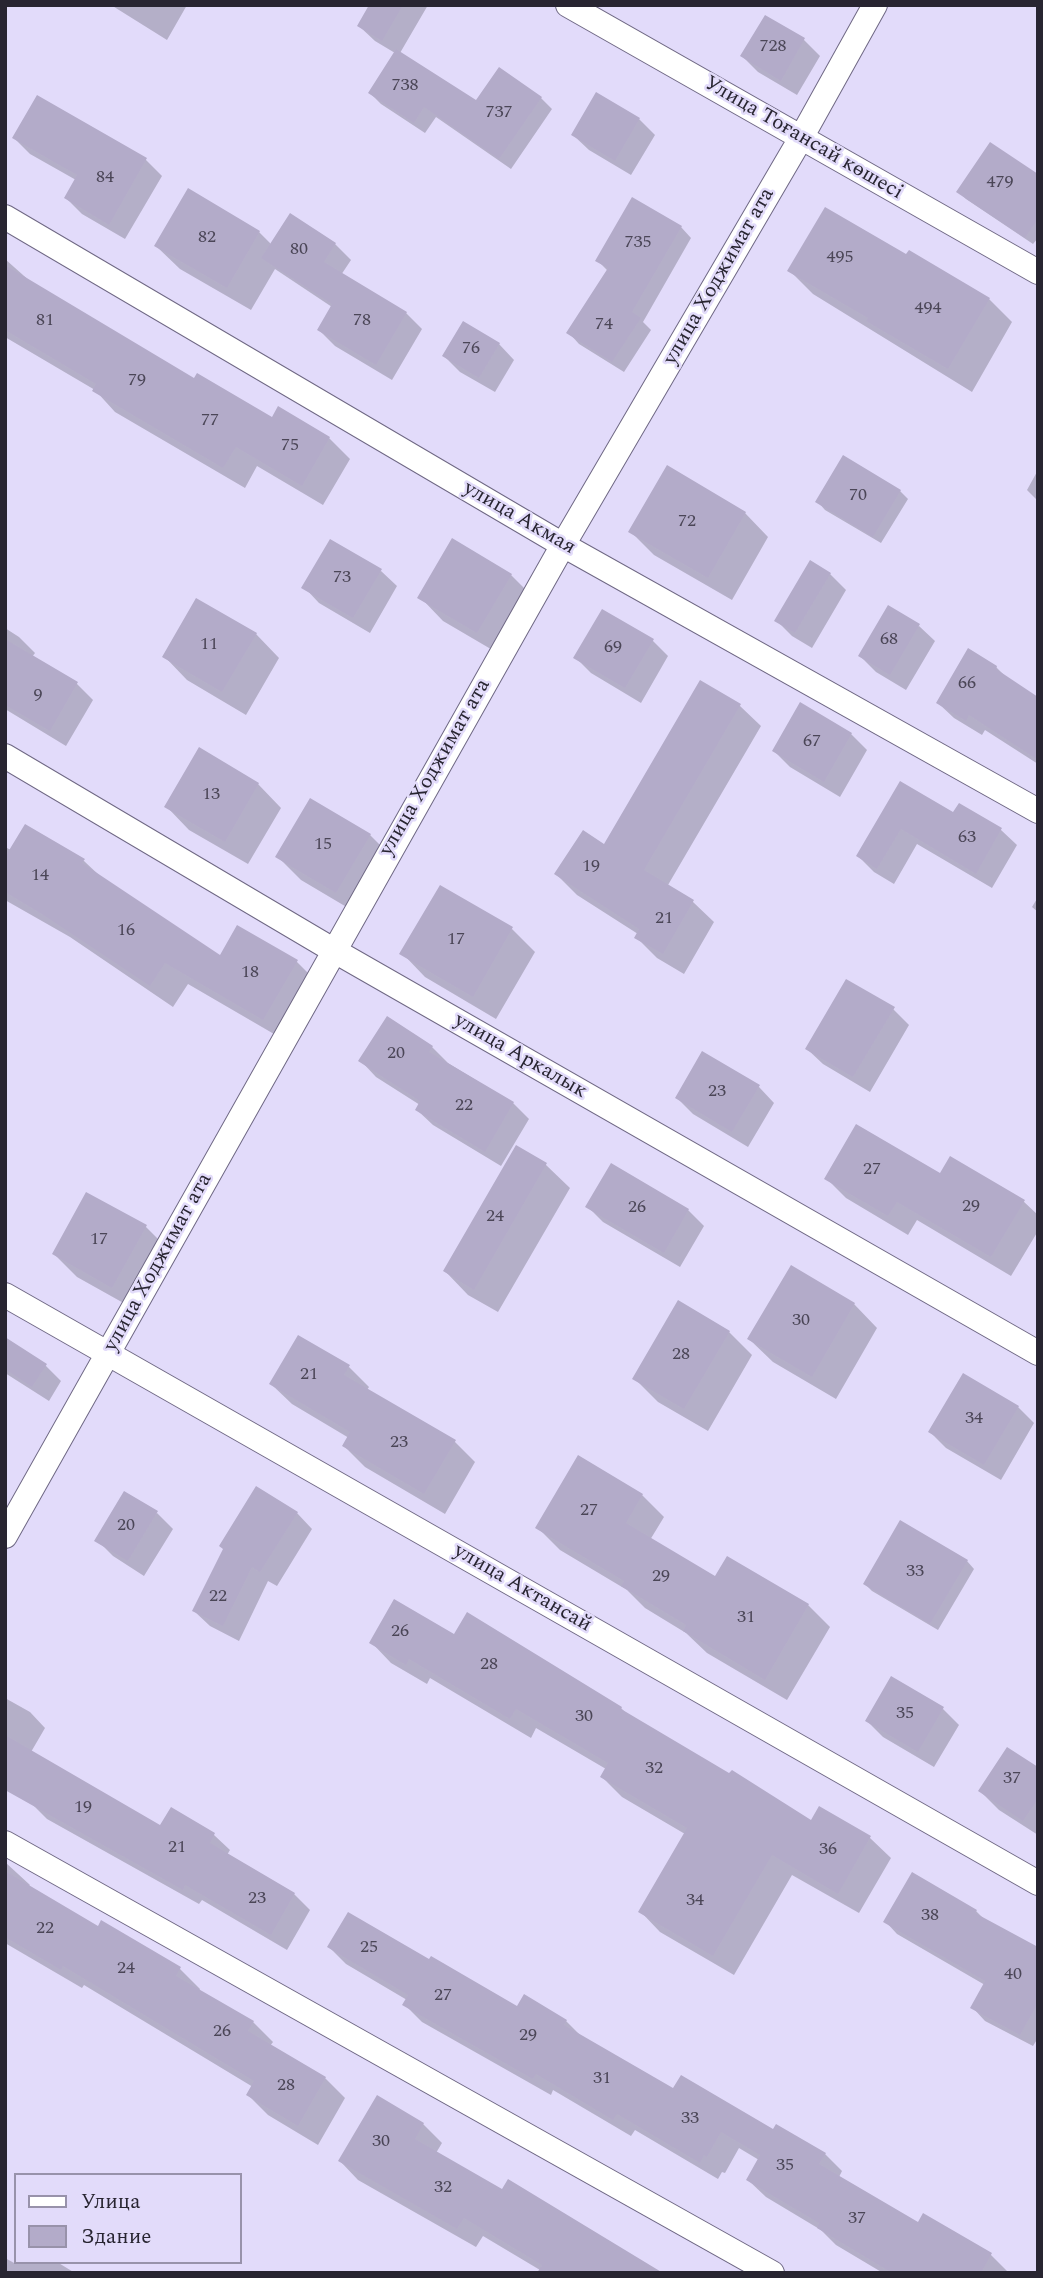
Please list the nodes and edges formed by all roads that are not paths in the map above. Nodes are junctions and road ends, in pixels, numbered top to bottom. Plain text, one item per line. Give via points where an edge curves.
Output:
1 (568, 5) edge
2 (875, 5) edge
3 (801, 138) junction
4 (5, 217) edge
5 (1038, 272) edge
6 (562, 545) junction
7 (5, 756) edge
8 (1038, 811) edge
9 (333, 950) junction
10 (5, 1295) edge
11 (108, 1353) junction
12 (1038, 1353) edge
13 (5, 1536) edge
14 (5, 1843) edge
15 (1038, 1883) edge
16 (772, 2273) edge

1 - 3 street, Улица Тоғансай көшесі
2 - 3 street, улица Ходжимат ата
3 - 5 street, Улица Тоғансай көшесі
3 - 6 street, улица Ходжимат ата
4 - 6 street, улица Акмая
6 - 8 street, улица Акмая
6 - 9 street, улица Ходжимат ата
7 - 9 street, улица Аркалык
9 - 11 street, улица Ходжимат ата
9 - 12 street, улица Аркалык
10 - 11 street, улица Актансай
11 - 13 street, улица Ходжимат ата
11 - 15 street, улица Актансай
14 - 16 street

